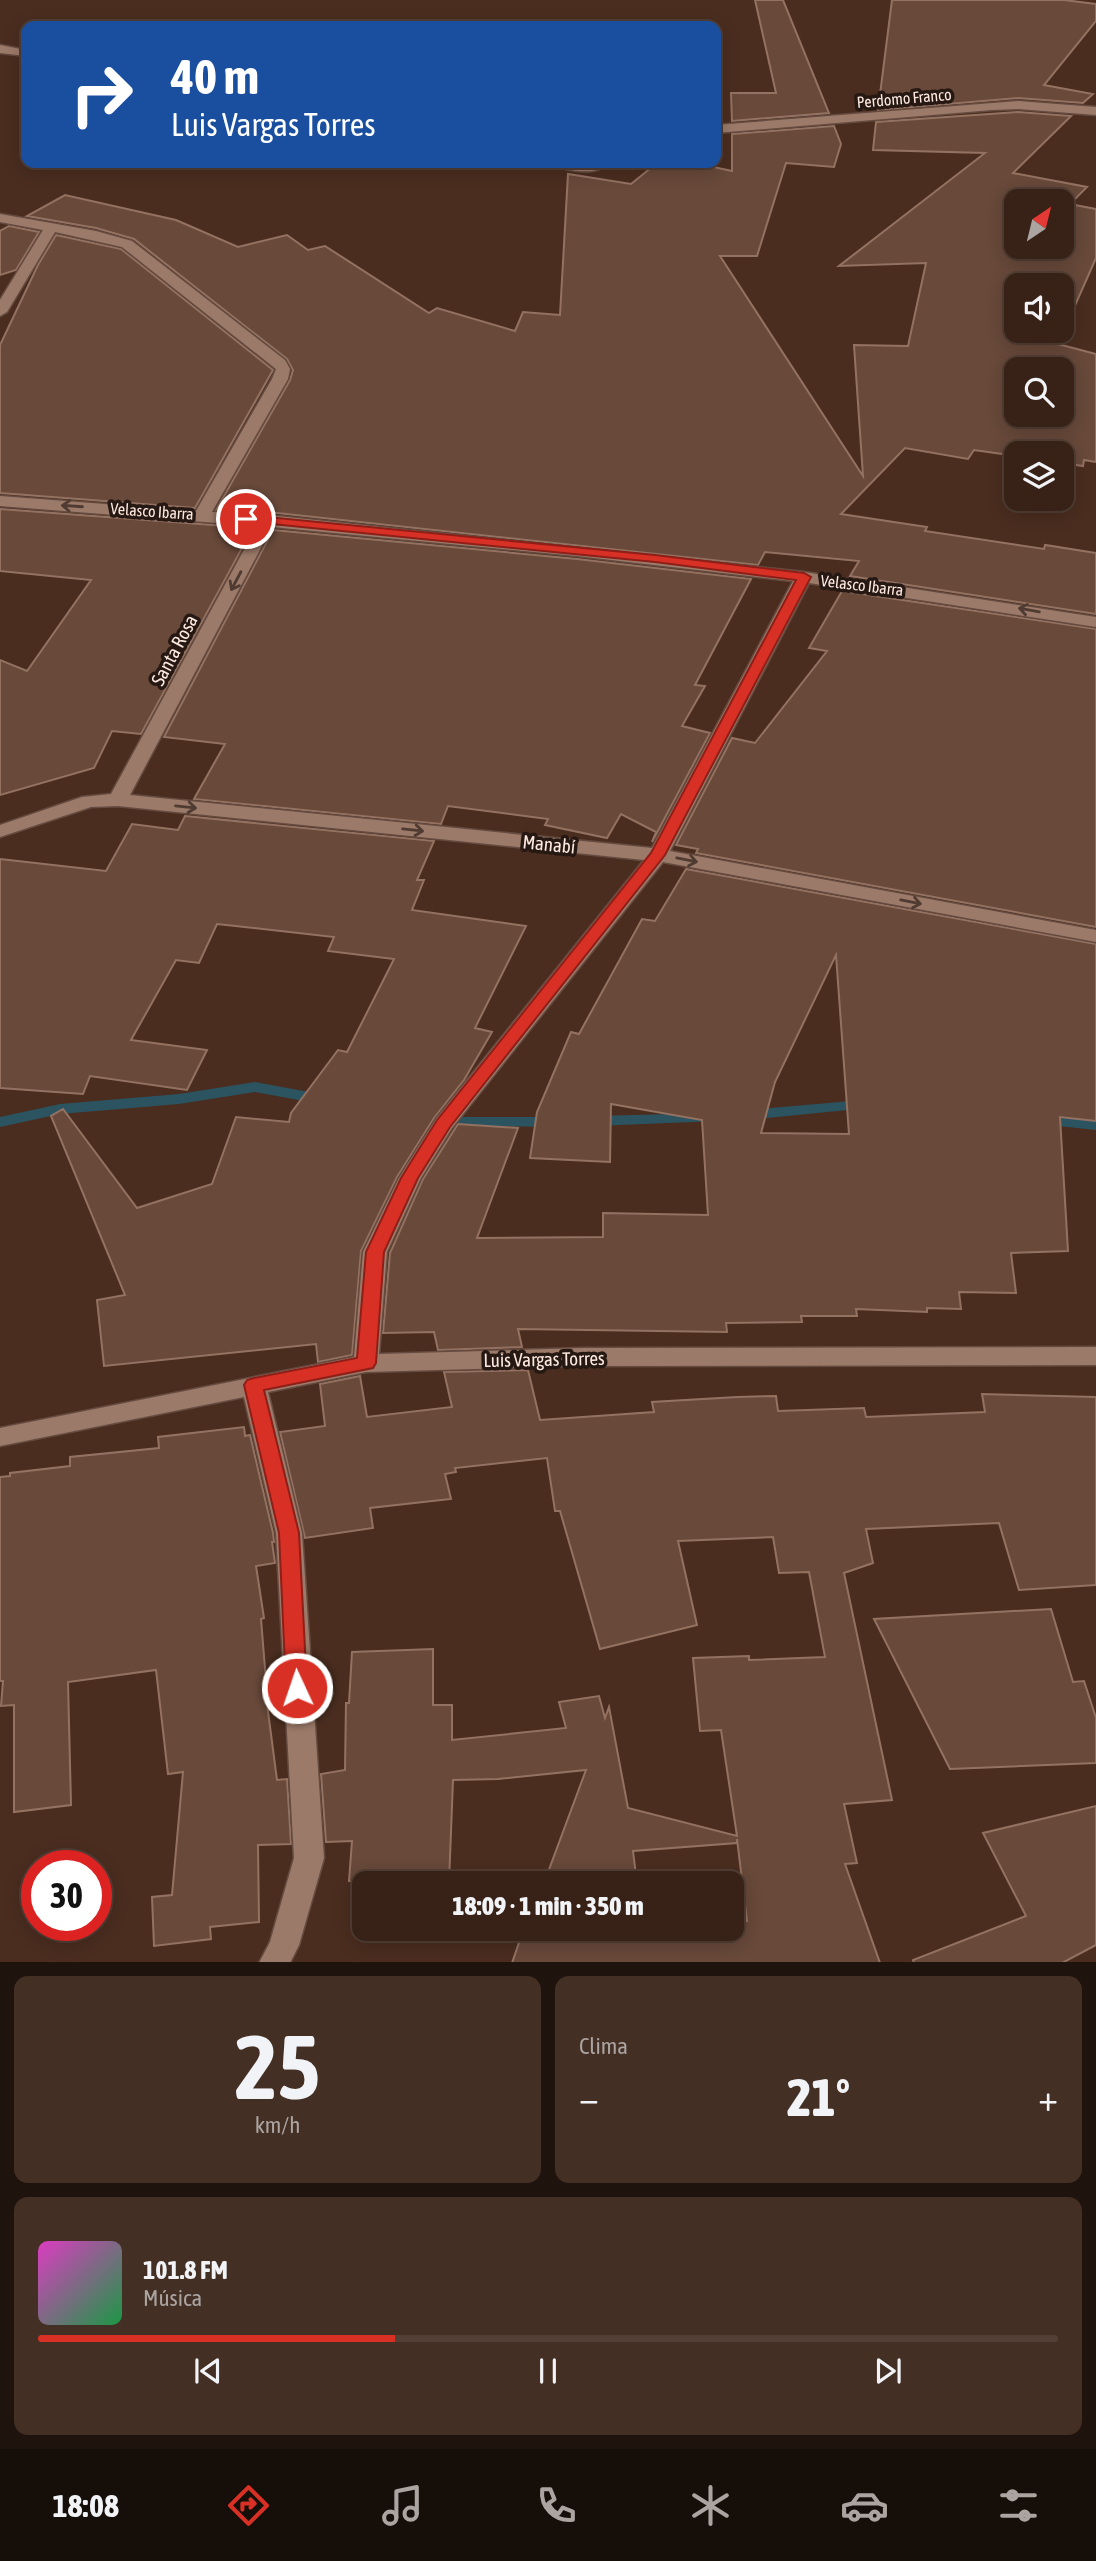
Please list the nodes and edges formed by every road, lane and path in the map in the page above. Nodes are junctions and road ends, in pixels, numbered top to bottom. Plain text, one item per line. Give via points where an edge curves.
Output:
1 (0, 49) edge
2 (21, 52) edge
3 (1096, 111) edge
4 (721, 129) edge
5 (0, 218) edge
6 (50, 229) junction
7 (0, 313) edge
8 (0, 500) edge
9 (202, 514) junction
10 (268, 520) junction
11 (804, 577) junction
12 (1096, 622) edge
13 (118, 800) junction
14 (0, 831) edge
15 (658, 855) junction
16 (1096, 936) edge
17 (1096, 1356) edge
18 (366, 1363) junction
19 (254, 1385) junction
20 (0, 1437) edge
21 (274, 1962) edge

1 - 2 street
3 - 4 street, Perdomo Franco via 1005,106
5 - 6 street
6 - 7 street
6 - 9 street via 100,235 127,244 281,363 280,379
9 -> 8 street, Velasco Ibarra
9 - 10 street, Velasco Ibarra
10 - 11 street, Velasco Ibarra
10 -> 13 street, Santa Rosa
12 -> 11 street, Velasco Ibarra via 957,596
11 - 15 street
13 - 14 street, Manabí via 89,802
13 -> 15 street, Manabí
15 -> 16 street, Manabí
15 - 18 street via 443,1124 410,1178 375,1252
17 - 18 street, Luis Vargas Torres via 584,1357
18 - 19 street, Luis Vargas Torres
19 - 20 street, Luis Vargas Torres
19 - 21 street via 289,1533 309,1858 284,1945

